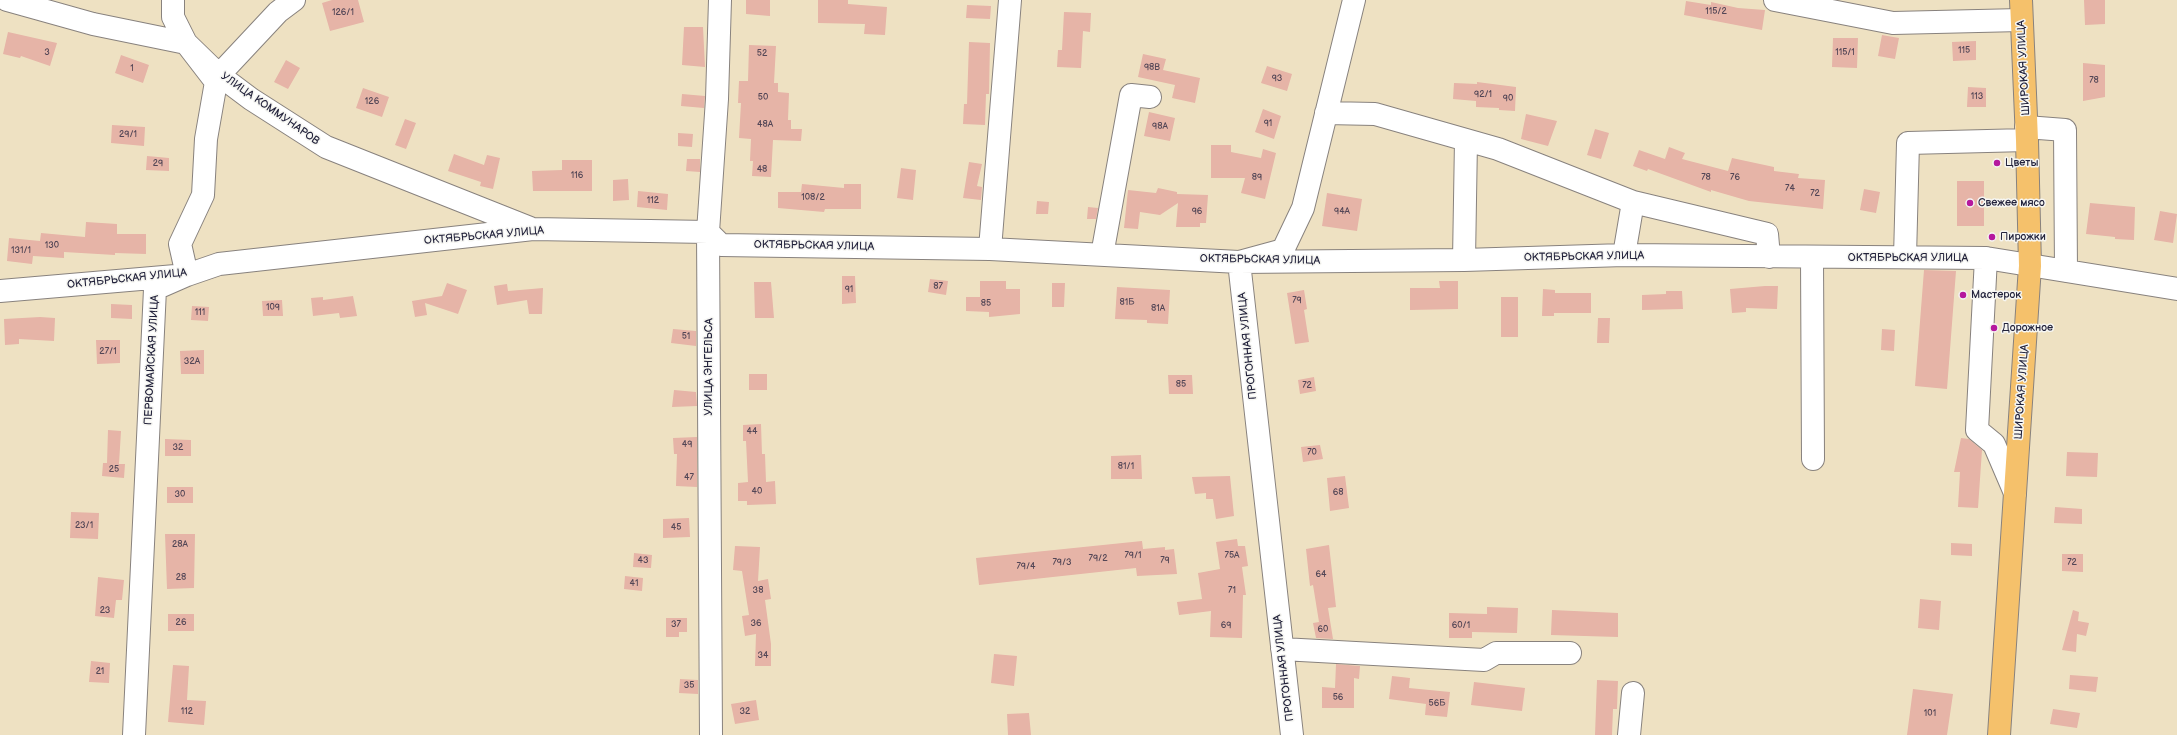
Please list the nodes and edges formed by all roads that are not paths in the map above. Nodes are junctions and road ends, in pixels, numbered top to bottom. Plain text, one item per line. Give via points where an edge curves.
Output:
1 (7, 0) edge
2 (173, 0) edge
3 (294, 0) edge
4 (720, 0) edge
5 (1010, 0) edge
6 (1354, 0) edge
7 (1775, 0) edge
8 (2021, 10) edge
9 (186, 44) junction
10 (218, 78) junction
11 (1150, 97) dead end
12 (1326, 113) junction
13 (2027, 134) junction
14 (1466, 140) junction
15 (1632, 202) junction
16 (533, 229) junction
17 (708, 232) junction
18 (990, 249) junction
19 (1102, 255) junction
20 (1624, 255) junction
21 (1769, 257) junction
22 (1905, 257) junction
23 (1812, 258) junction
24 (1986, 258) junction
25 (1464, 260) junction
26 (1239, 262) junction
27 (2030, 266) junction
28 (2066, 271) junction
29 (187, 275) junction
30 (2177, 289) edge
31 (0, 291) edge
32 (1813, 459) dead end
33 (2015, 493) junction
34 (1282, 649) junction
35 (1570, 653) dead end
36 (1633, 693) dead end
37 (134, 735) edge
38 (711, 735) edge
39 (1292, 735) edge
40 (1629, 735) edge
41 (1999, 735) edge

1 - 9 street via 93,24
2 - 9 street via 173,17
3 - 10 street via 278,12
4 - 17 street, УЛИЦА ЭНГЕЛЬСА via 717,99
5 - 18 street
6 - 12 street
7 - 8 street via 1893,23
8 - 13 main road, ШИРОКАЯ УЛИЦА
9 - 10 street
10 - 16 street, УЛИЦА КОММУНАРОВ via 326,147
10 - 29 street via 206,139 203,195 180,244
11 - 19 street via 1131,95
12 - 14 street via 1376,114
12 - 26 street via 1303,208 1283,250
13 - 22 street via 1908,143
13 - 27 main road, ШИРОКАЯ УЛИЦА
13 - 28 street via 2066,130
14 - 15 street via 1498,149
14 - 25 street
15 - 20 street
15 - 21 street via 1767,234
16 - 17 street, ОКТЯБРЬСКАЯ УЛИЦА
16 - 29 street, ОКТЯБРЬСКАЯ УЛИЦА via 219,264
17 - 18 street, ОКТЯБРЬСКАЯ УЛИЦА via 721,245
17 - 38 street, УЛИЦА ЭНГЕЛЬСА
18 - 19 street, ОКТЯБРЬСКАЯ УЛИЦА
19 - 26 street, ОКТЯБРЬСКАЯ УЛИЦА
20 - 21 street, ОКТЯБРЬСКАЯ УЛИЦА
20 - 25 street, ОКТЯБРЬСКАЯ УЛИЦА
21 - 23 street, ОКТЯБРЬСКАЯ УЛИЦА
22 - 23 street, ОКТЯБРЬСКАЯ УЛИЦА
22 - 24 street, ОКТЯБРЬСКАЯ УЛИЦА
23 - 32 street
24 - 27 street, ОКТЯБРЬСКАЯ УЛИЦА
24 - 33 street via 1977,430 1994,444
25 - 26 street, ОКТЯБРЬСКАЯ УЛИЦА
26 - 34 street, ПРОГОННАЯ УЛИЦА
27 - 28 street, ОКТЯБРЬСКАЯ УЛИЦА
27 - 33 main road, ШИРОКАЯ УЛИЦА
28 - 30 street, ОКТЯБРЬСКАЯ УЛИЦА
29 - 31 street, ОКТЯБРЬСКАЯ УЛИЦА
29 - 37 street, ПЕРВОМАЙСКАЯ УЛИЦА via 155,289
33 - 41 main road, ШИРОКАЯ УЛИЦА
34 - 35 street via 1484,660 1496,653
34 - 39 street, ПРОГОННАЯ УЛИЦА
36 - 40 street

